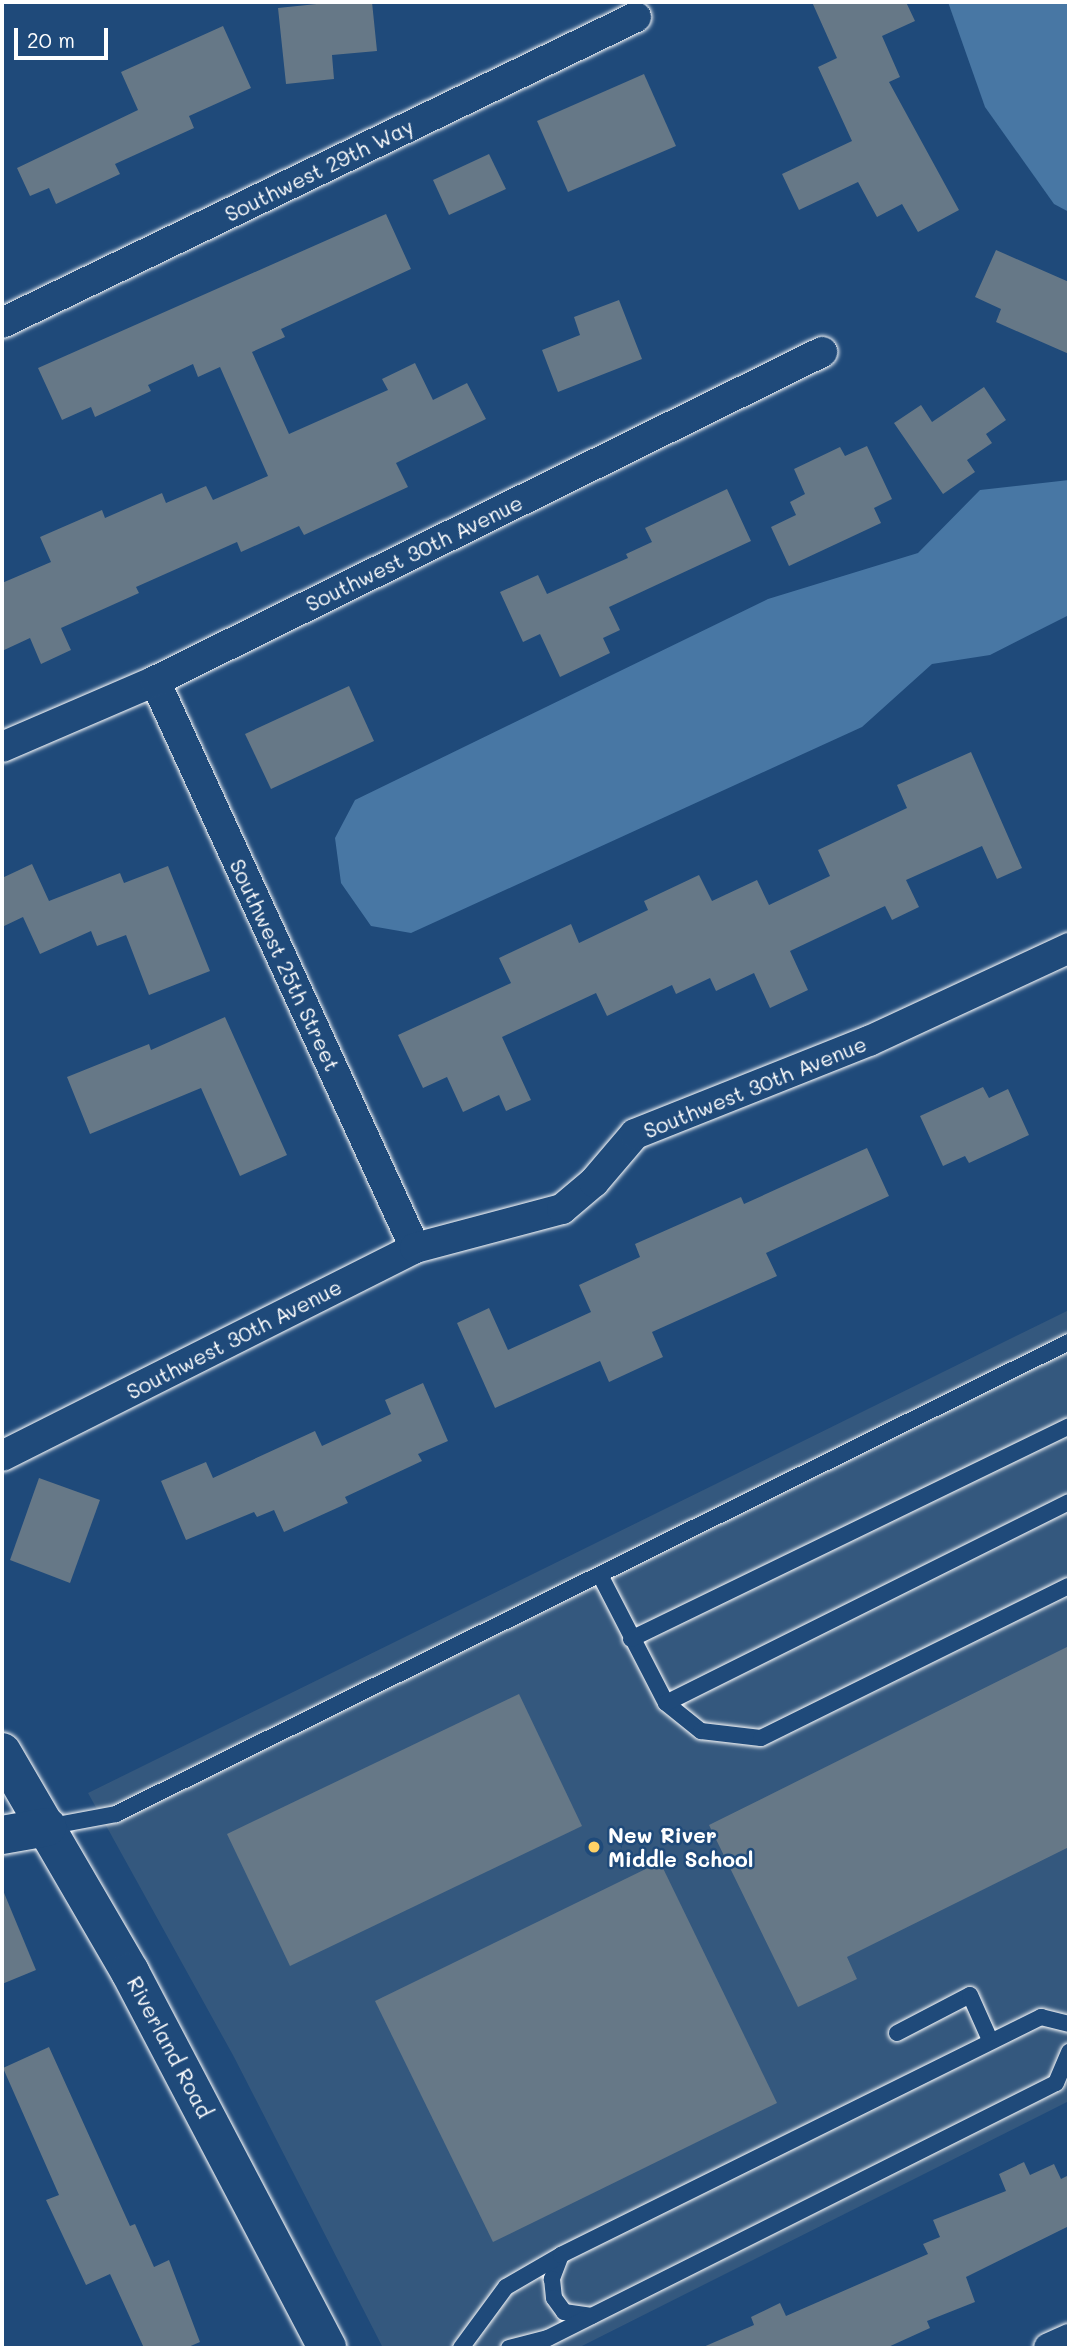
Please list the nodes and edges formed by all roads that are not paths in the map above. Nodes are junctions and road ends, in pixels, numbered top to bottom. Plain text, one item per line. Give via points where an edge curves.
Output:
1 (636, 16) dead end
2 (2, 323) edge
3 (822, 352) dead end
4 (155, 681) junction
5 (2, 747) edge
6 (1069, 948) edge
7 (415, 1248) junction
8 (1069, 1342) edge
9 (1069, 1426) edge
10 (2, 1457) edge
11 (1069, 1502) edge
12 (600, 1575) junction
13 (1069, 1586) edge
14 (631, 1639) junction
15 (666, 1703) junction
16 (2, 1752) edge
17 (47, 1827) junction
18 (2, 1835) edge
19 (1068, 2030) edge
20 (897, 2033) dead end
21 (990, 2040) junction
22 (1069, 2052) edge
23 (562, 2255) junction
24 (592, 2316) junction
25 (1069, 2339) edge
26 (327, 2348) edge
27 (461, 2348) edge
28 (509, 2348) edge
29 (1049, 2348) edge

1 - 2 street, Southwest 29th Way
3 - 4 street, Southwest 30th Avenue
4 - 5 street, Southwest 30th Avenue
4 - 7 street, Southwest 25th Street
6 - 7 street, Southwest 30th Avenue via 869,1041 635,1134 594,1182 562,1209
7 - 10 street, Southwest 30th Avenue
8 - 12 lane
9 - 14 lane
11 - 15 lane
12 - 14 lane
12 - 17 lane via 116,1814
13 - 15 lane via 761,1738 701,1731
14 - 15 lane
16 - 17 street, Riverland Road
17 - 18 street
17 - 26 street, Riverland Road via 162,2032
19 - 21 lane via 1041,2017
20 - 21 lane via 970,1995
21 - 23 lane
22 - 24 lane via 1056,2083
23 - 24 lane via 552,2280 554,2298 564,2312
23 - 27 lane via 506,2287
24 - 28 lane via 548,2338
25 - 29 street

